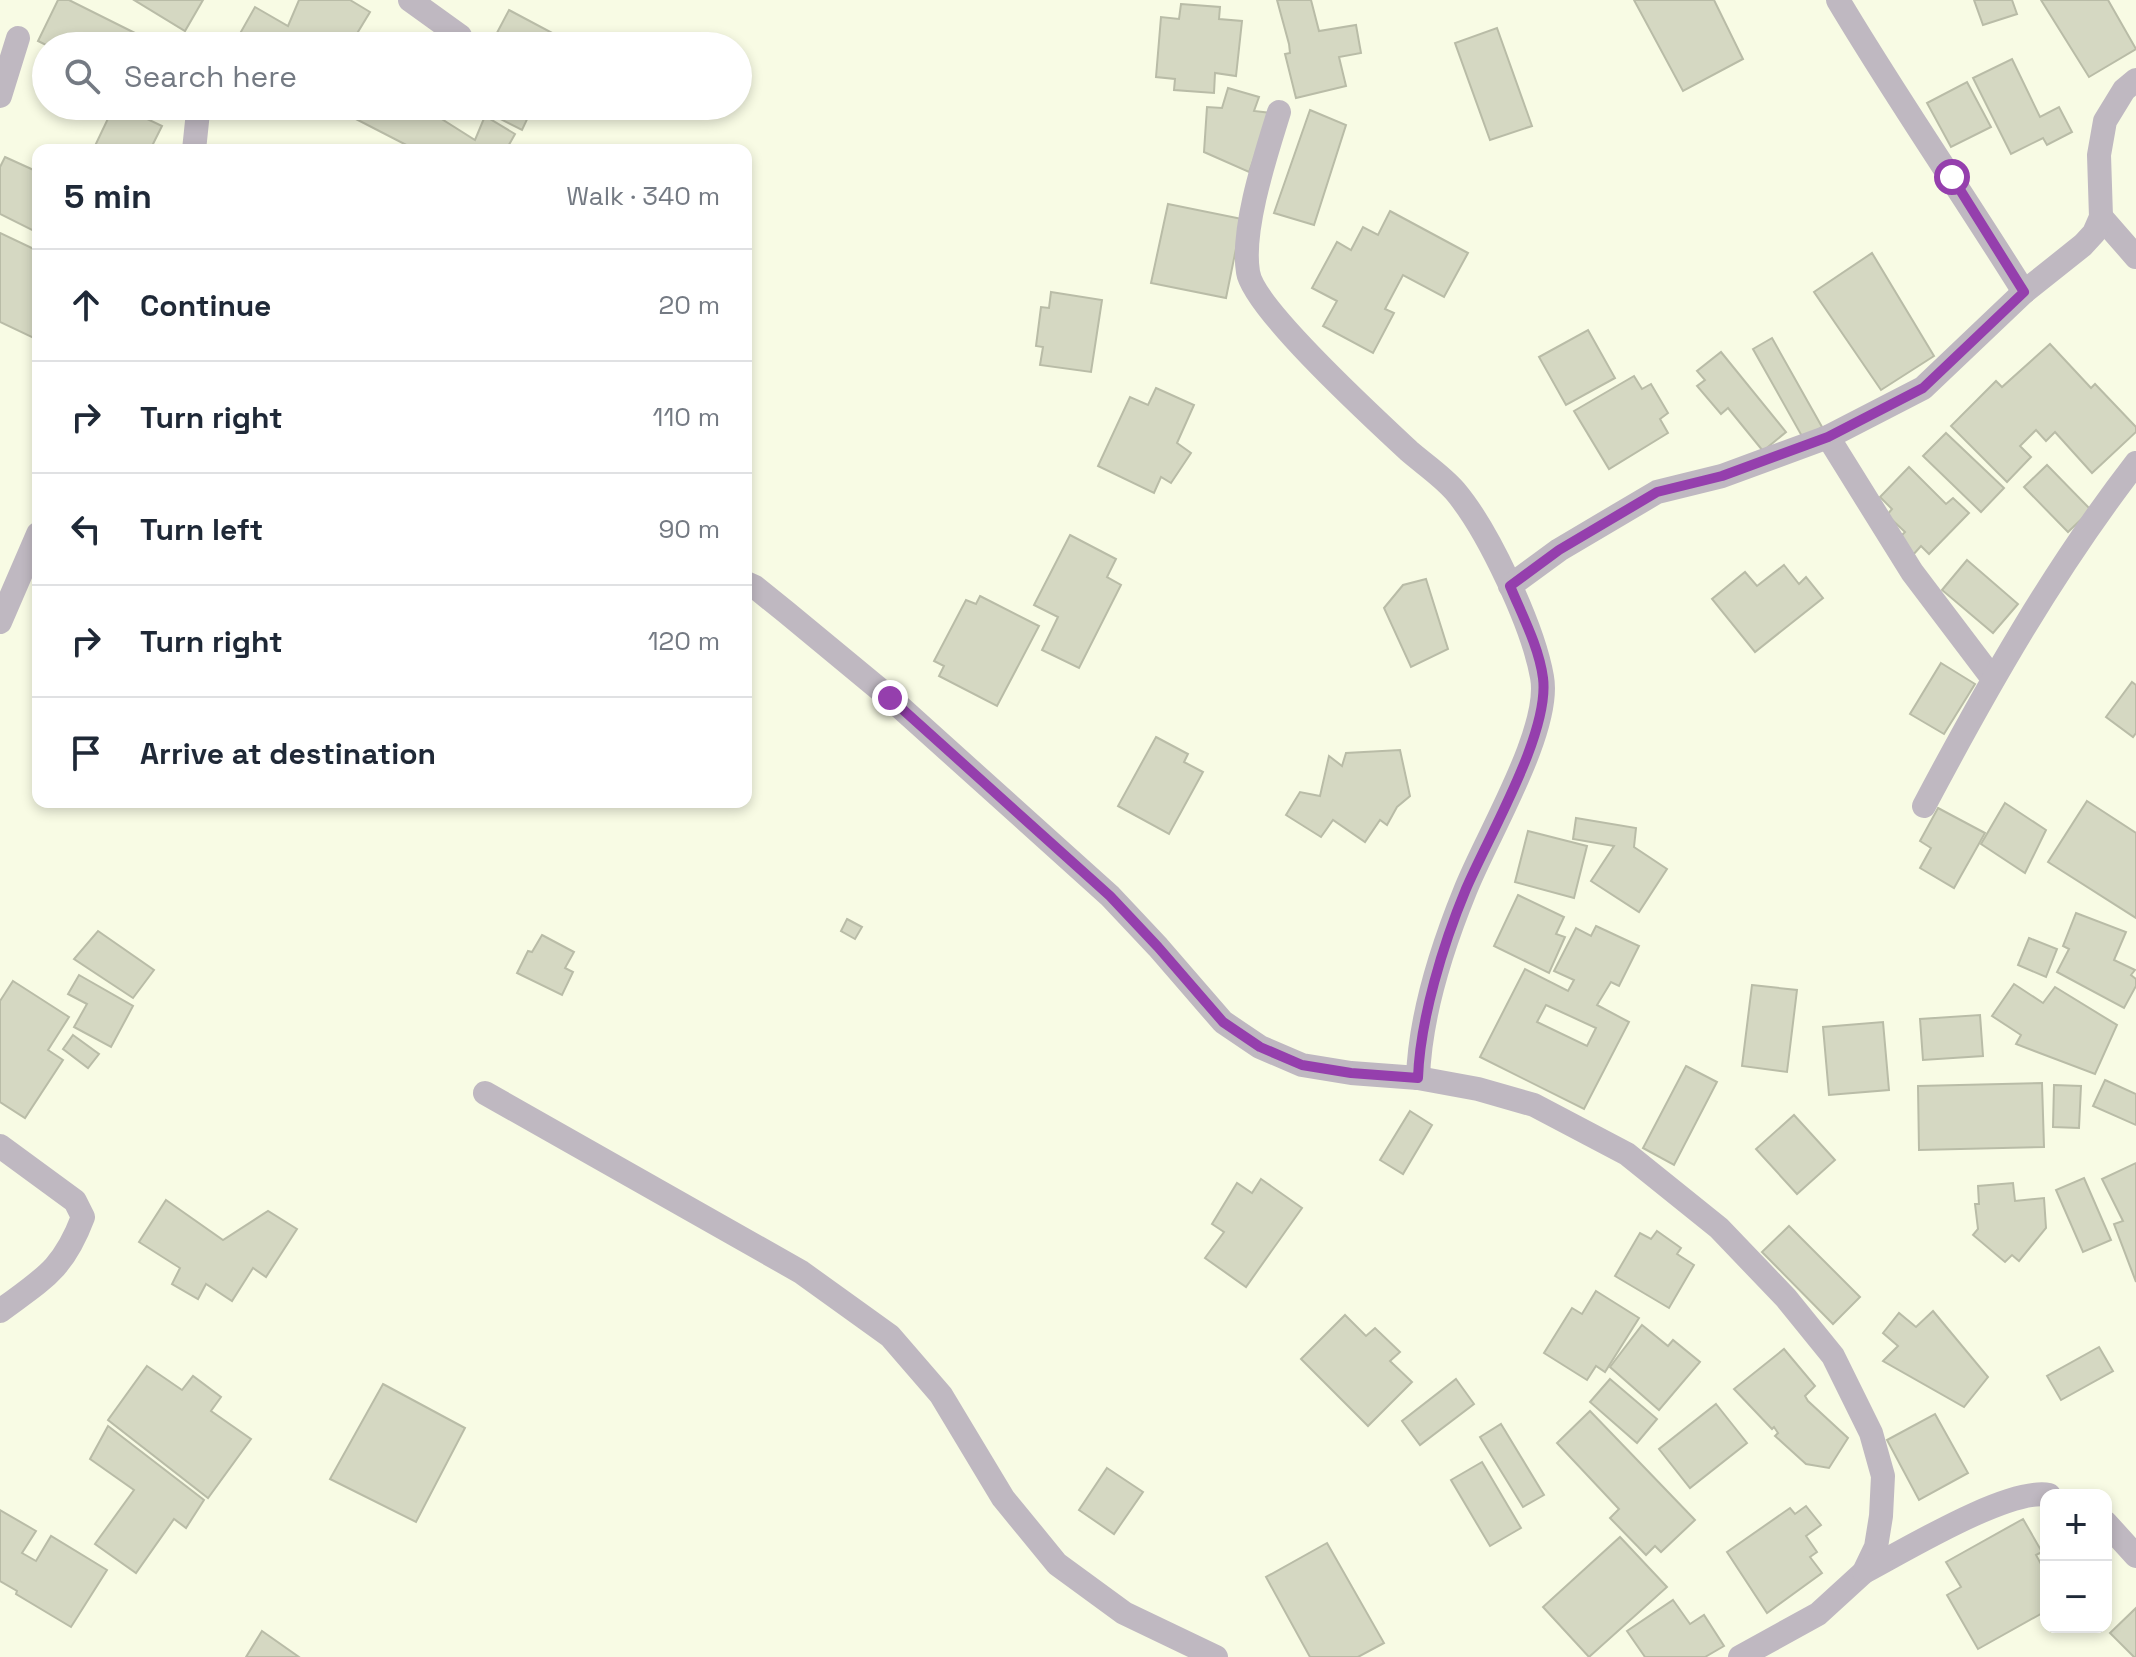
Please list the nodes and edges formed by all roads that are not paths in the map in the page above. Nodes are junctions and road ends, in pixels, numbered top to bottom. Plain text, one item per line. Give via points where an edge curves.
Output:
1 (410, 0) edge
2 (1838, 0) edge
3 (454, 32) edge
4 (18, 38) dead end
5 (2136, 80) edge
6 (0, 96) edge
7 (1279, 112) dead end
8 (197, 120) edge
9 (195, 144) edge
10 (2101, 217) junction
11 (2136, 257) edge
12 (2024, 292) junction
13 (1828, 437) junction
14 (2136, 463) edge
15 (32, 549) edge
16 (752, 586) edge
17 (1510, 586) junction
18 (0, 622) edge
19 (1993, 679) junction
20 (1924, 806) dead end
21 (1418, 1078) junction
22 (485, 1093) dead end
23 (0, 1146) edge
24 (0, 1311) edge
25 (2040, 1493) edge
26 (2112, 1530) edge
27 (2136, 1556) edge
28 (1864, 1572) junction
29 (1216, 1657) edge
30 (1740, 1657) edge

1 - 3 street
2 - 12 street
4 - 6 street
5 - 10 street via 2105,121 2099,155
7 - 17 street via 1249,236 1248,274 1261,301 1453,490 1475,518
8 - 9 street
10 - 11 street
10 - 12 street via 2083,245
12 - 13 street via 1923,388
13 - 17 street via 1722,476 1657,492
13 - 19 street via 1912,572
14 - 19 street
15 - 18 street
16 - 21 street via 890,698 1110,896 1223,1022 1260,1047 1302,1065
17 - 21 street via 1543,680 1539,721 1465,891 1423,1024
19 - 20 street
21 - 28 street via 1534,1105 1627,1154 1719,1228 1786,1298 1833,1356 1871,1433 1883,1476 1881,1516 1876,1547
22 - 29 street via 801,1272 890,1336 941,1395 1003,1498 1057,1564 1124,1613
23 - 24 street via 75,1201 83,1217 55,1270
25 - 28 street via 1995,1505
26 - 27 street
28 - 30 street via 1818,1614

